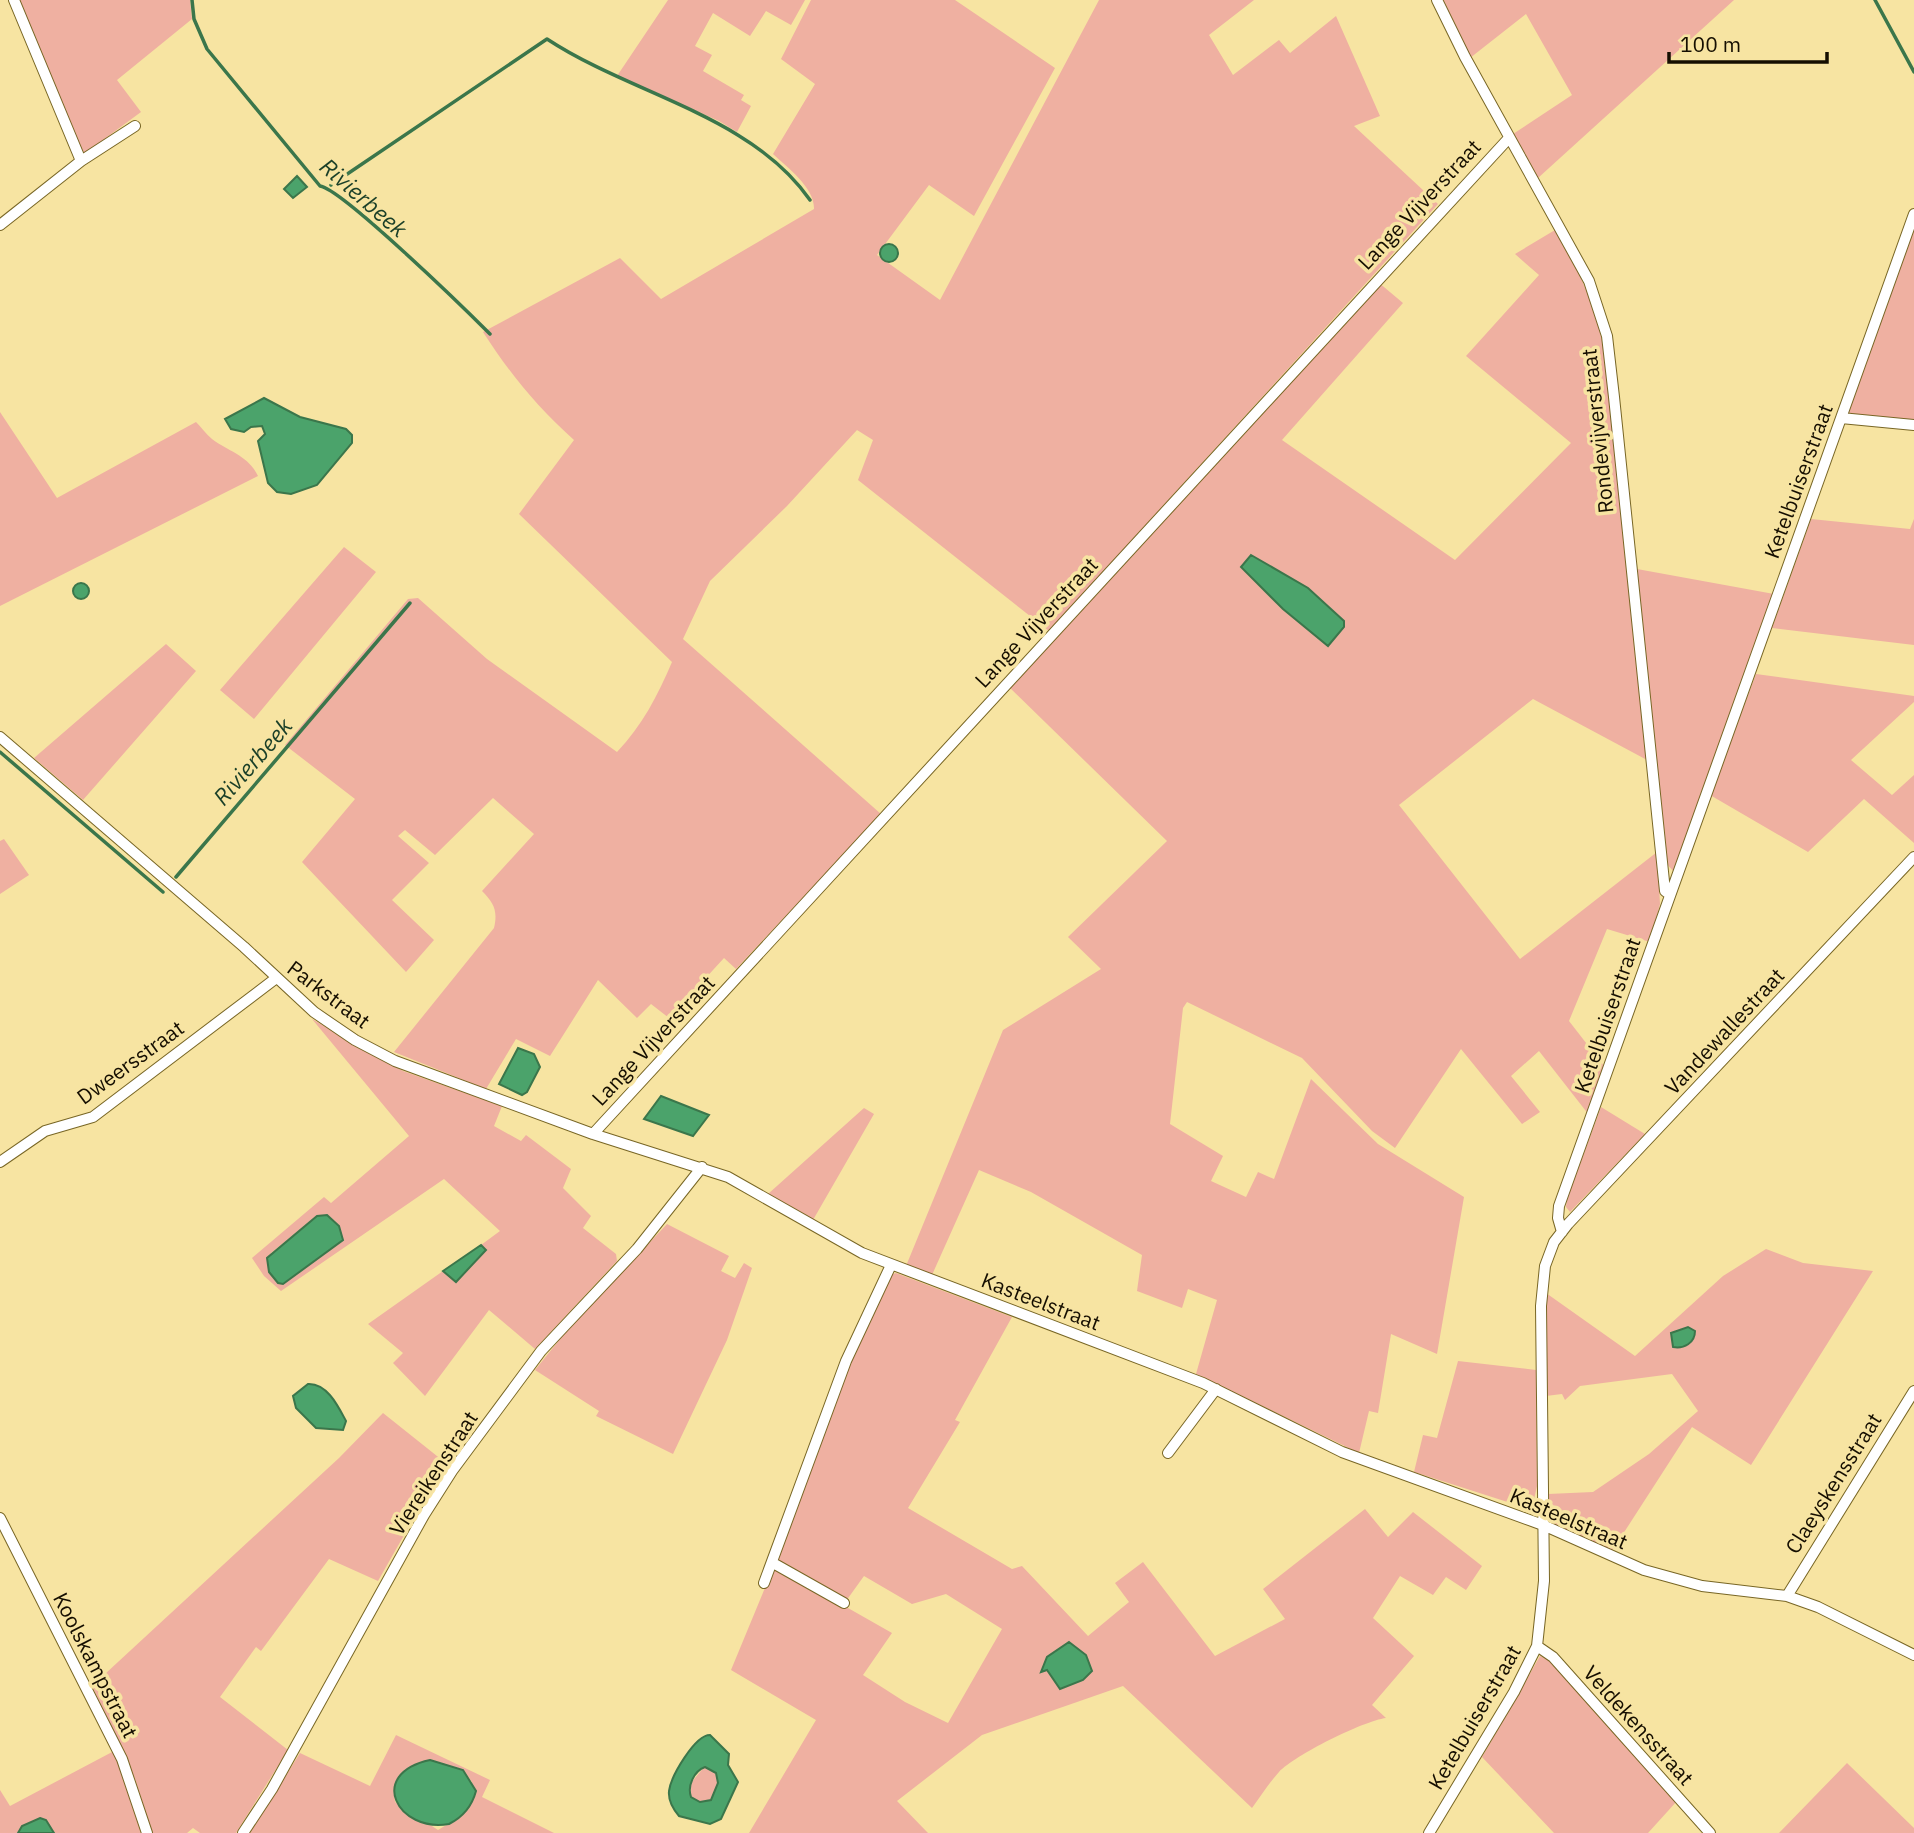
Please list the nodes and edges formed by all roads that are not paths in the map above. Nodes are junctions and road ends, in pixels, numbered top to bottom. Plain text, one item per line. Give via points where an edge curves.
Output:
1 (14, 0) edge
2 (1437, 0) edge
3 (135, 126) dead end
4 (1509, 138) junction
5 (81, 161) junction
6 (1914, 214) edge
7 (0, 225) edge
8 (1841, 418) junction
9 (1914, 425) edge
10 (0, 737) edge
11 (1914, 857) edge
12 (1669, 894) junction
13 (275, 979) junction
14 (593, 1134) junction
15 (0, 1162) edge
16 (702, 1167) junction
17 (1562, 1232) junction
18 (891, 1265) junction
19 (1216, 1389) junction
20 (1914, 1391) edge
21 (1168, 1453) dead end
22 (0, 1519) edge
23 (1543, 1525) junction
24 (773, 1563) junction
25 (764, 1583) dead end
26 (1787, 1596) junction
27 (844, 1603) dead end
28 (1537, 1646) junction
29 (1914, 1655) edge
30 (147, 1833) edge
31 (243, 1833) edge
32 (1429, 1833) edge
33 (1710, 1833) edge

1 - 5 street
2 - 4 street, Rondevijverstraat
3 - 5 street
4 - 12 street, Rondevijverstraat via 1589,281 1606,336 1665,891
4 - 14 street, Lange Vijverstraat
5 - 7 street
6 - 8 street, Ketelbuiserstraat
8 - 9 street
8 - 12 street, Ketelbuiserstraat
10 - 13 street, Parkstraat via 244,947
11 - 17 street, Vandewallestraat
12 - 17 street, Ketelbuiserstraat via 1559,1206
13 - 14 street, Parkstraat via 314,1013 395,1061
13 - 15 street, Dweersstraat via 93,1117 45,1131
14 - 16 street, Parkstraat
16 - 18 street, Kasteelstraat
16 - 31 street, Viereikenstraat via 637,1249 541,1351 452,1471
17 - 23 street, Ketelbuiserstraat via 1545,1266 1541,1306
18 - 19 street, Kasteelstraat
18 - 24 street via 846,1361
19 - 21 street
19 - 23 street, Kasteelstraat via 1342,1452
20 - 26 street, Claeyskensstraat
22 - 30 street, Koolskampstraat via 122,1759
23 - 26 street, Kasteelstraat via 1665,1577
23 - 28 street, Ketelbuiserstraat via 1543,1612
24 - 25 street
24 - 27 street
26 - 29 street, Kasteelstraat
28 - 32 street, Ketelbuiserstraat
28 - 33 street, Veldekensstraat via 1553,1657

